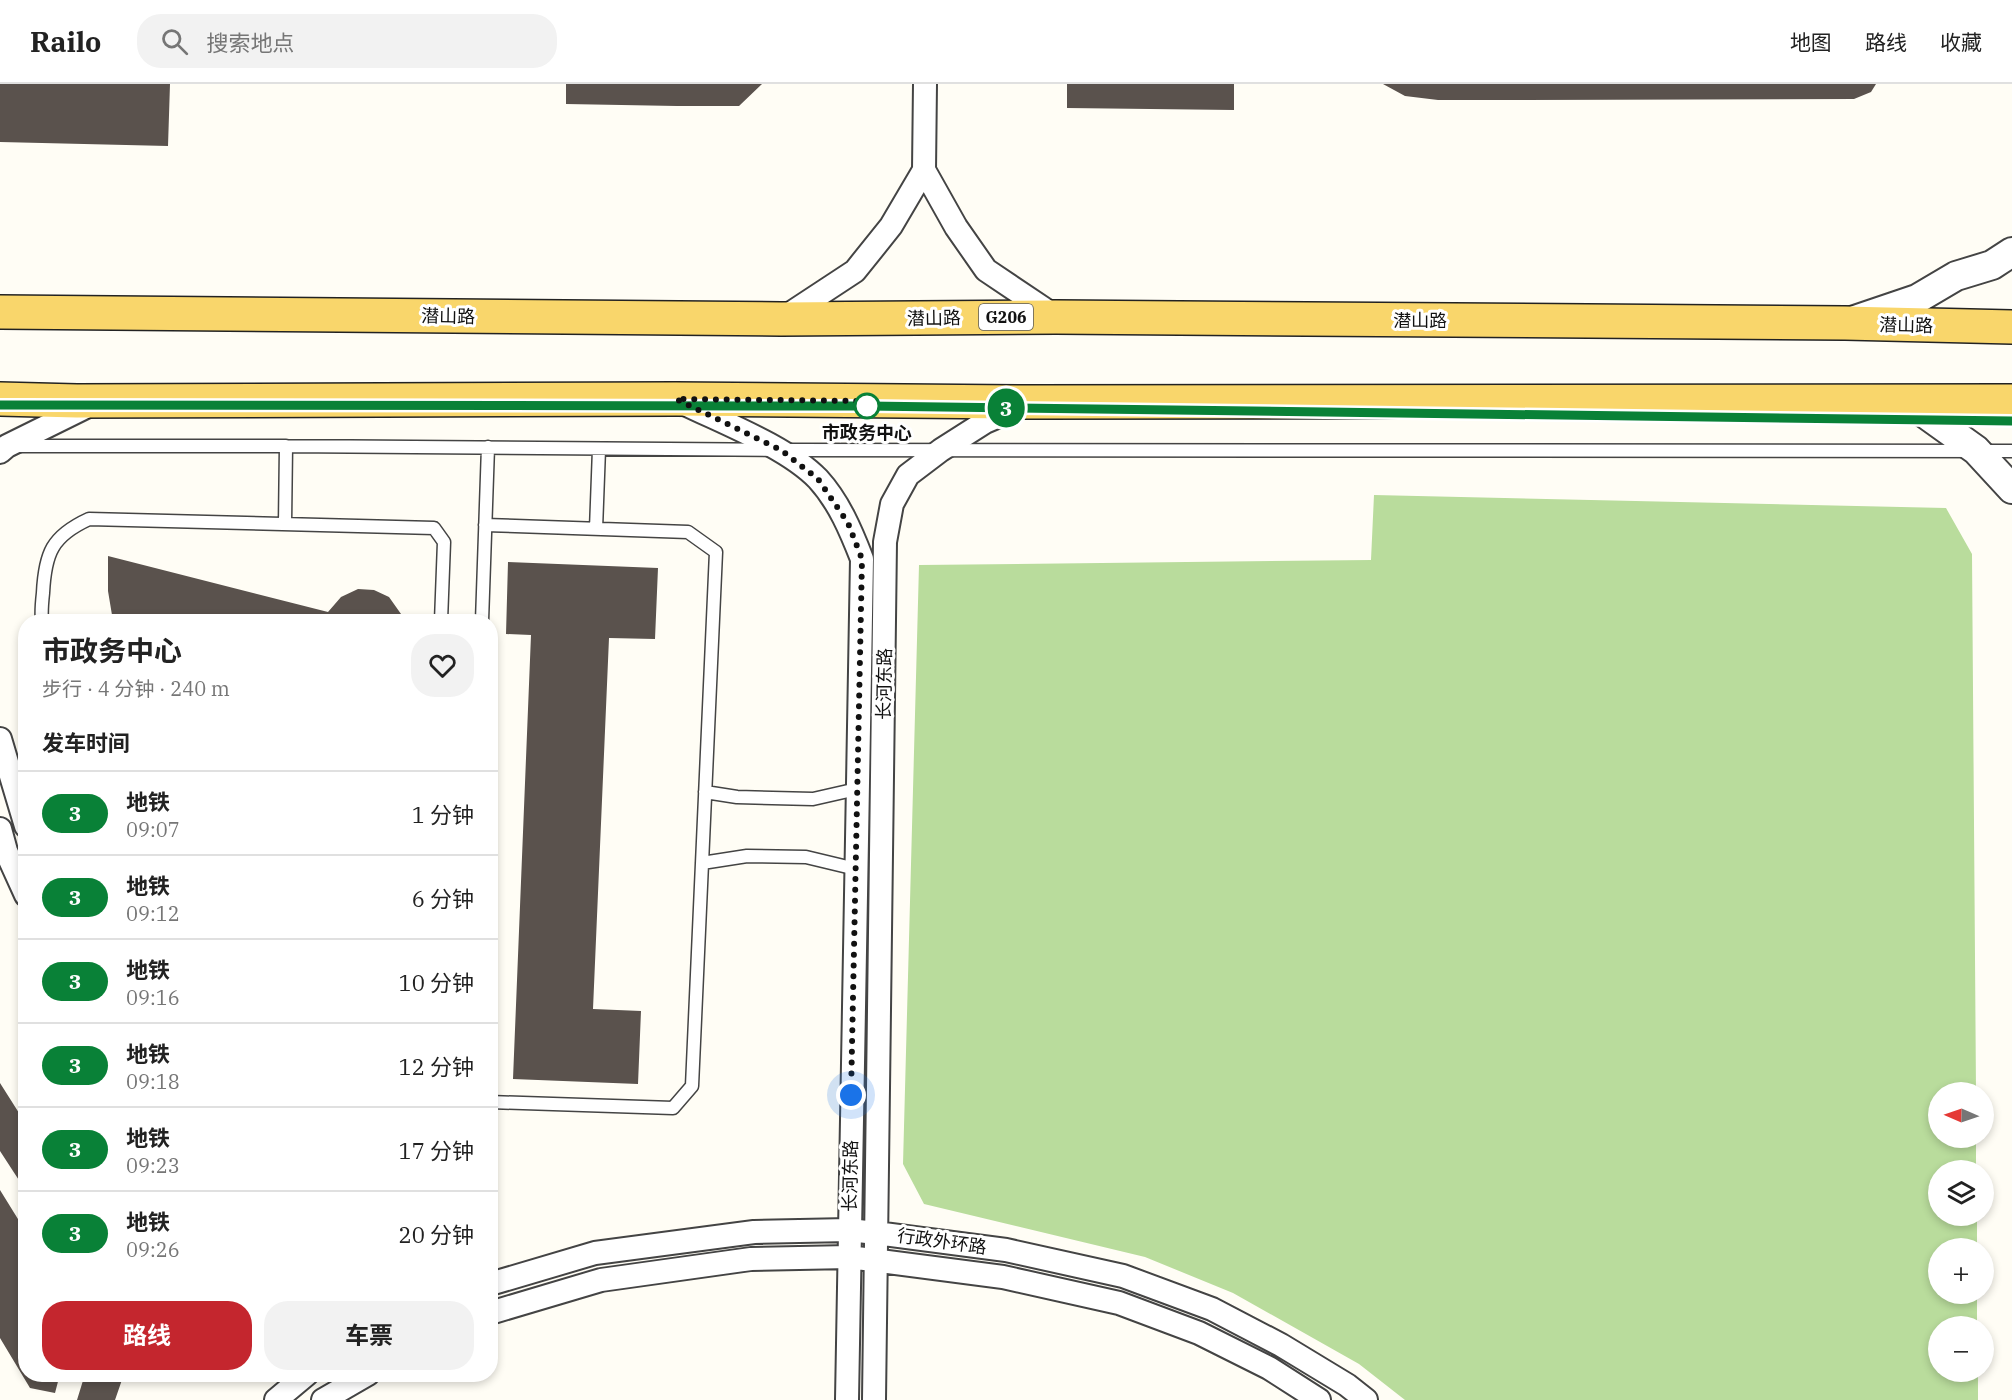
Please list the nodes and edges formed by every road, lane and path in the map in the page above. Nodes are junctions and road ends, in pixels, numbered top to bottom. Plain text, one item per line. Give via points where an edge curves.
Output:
1 (925, 84) edge
2 (924, 170) junction
3 (2012, 252) edge
4 (0, 312) edge
5 (1056, 317) junction
6 (781, 319) junction
7 (1845, 323) junction
8 (2012, 327) edge
9 (0, 399) edge
10 (676, 399) junction
11 (2012, 400) edge
12 (98, 401) junction
13 (1029, 402) junction
14 (1909, 402) junction
15 (286, 446) junction
16 (488, 447) junction
17 (2, 448) edge
18 (599, 449) junction
19 (781, 450) junction
20 (941, 450) junction
21 (1976, 450) junction
22 (2012, 451) edge
23 (2012, 489) edge
24 (285, 524) junction
25 (485, 525) junction
26 (596, 529) junction
27 (42, 614) edge
28 (441, 614) edge
29 (482, 614) edge
30 (0, 740) edge
31 (857, 789) junction
32 (705, 792) junction
33 (18, 800) edge
34 (0, 829) edge
35 (702, 863) junction
36 (856, 869) junction
37 (18, 877) edge
38 (498, 1102) edge
39 (849, 1230) junction
40 (876, 1233) junction
41 (849, 1257) junction
42 (875, 1260) junction
43 (498, 1282) edge
44 (498, 1312) edge
45 (297, 1382) edge
46 (316, 1382) edge
47 (356, 1383) edge
48 (326, 1399) edge
49 (276, 1400) edge
50 (847, 1400) edge
51 (874, 1400) edge
52 (1319, 1400) edge
53 (1366, 1400) edge

1 - 2 street
2 - 5 street via 986,270
2 - 6 street via 891,226 855,271
3 - 7 street via 1992,265 1956,276 1917,300
4 - 6 main road, 潜山路 / G206
5 - 6 main road, 潜山路 / G206
5 - 7 main road, 潜山路 / G206
7 - 8 main road, 潜山路 / G206
9 - 12 main road
10 - 12 main road
10 - 13 main road
10 - 19 street, 长河东路
11 - 14 main road
12 - 17 street
13 - 14 main road
13 - 20 street, 长河东路 via 985,422
14 - 21 street
15 - 16 lane
15 - 17 lane
15 - 24 lane
16 - 18 lane
16 - 25 lane
18 - 19 lane
18 - 26 lane
19 - 20 lane
19 - 31 street, 长河东路 via 818,479 848,523 862,559
20 - 21 lane
20 - 40 street, 长河东路 via 908,475 892,504 885,542
21 - 22 lane
21 - 23 street
24 - 27 lane via 89,519 70,528 54,544 44,566
24 - 28 lane via 434,528 444,542
25 - 26 lane
25 - 29 lane
26 - 32 lane via 688,532 716,552
30 - 33 street
31 - 32 lane via 813,799
31 - 36 street, 长河东路
32 - 35 lane
34 - 37 street
35 - 36 lane via 747,856 806,857
35 - 38 lane via 692,1086 673,1108
36 - 39 street, 长河东路
39 - 40 street, 行政外环路
39 - 41 street, 长河东路
39 - 43 street, 行政外环路 via 754,1232 595,1253
40 - 42 street, 长河东路
40 - 53 street, 行政外环路 via 1006,1250 1123,1276 1212,1309 1281,1345
41 - 42 street, 行政外环路
41 - 44 street, 行政外环路 via 751,1259 601,1280
41 - 50 street, 长河东路
42 - 51 street, 长河东路
42 - 52 street, 行政外环路 via 1003,1276 1119,1304 1199,1333 1269,1368
45 - 49 street
46 - 48 street
47 - 48 street

